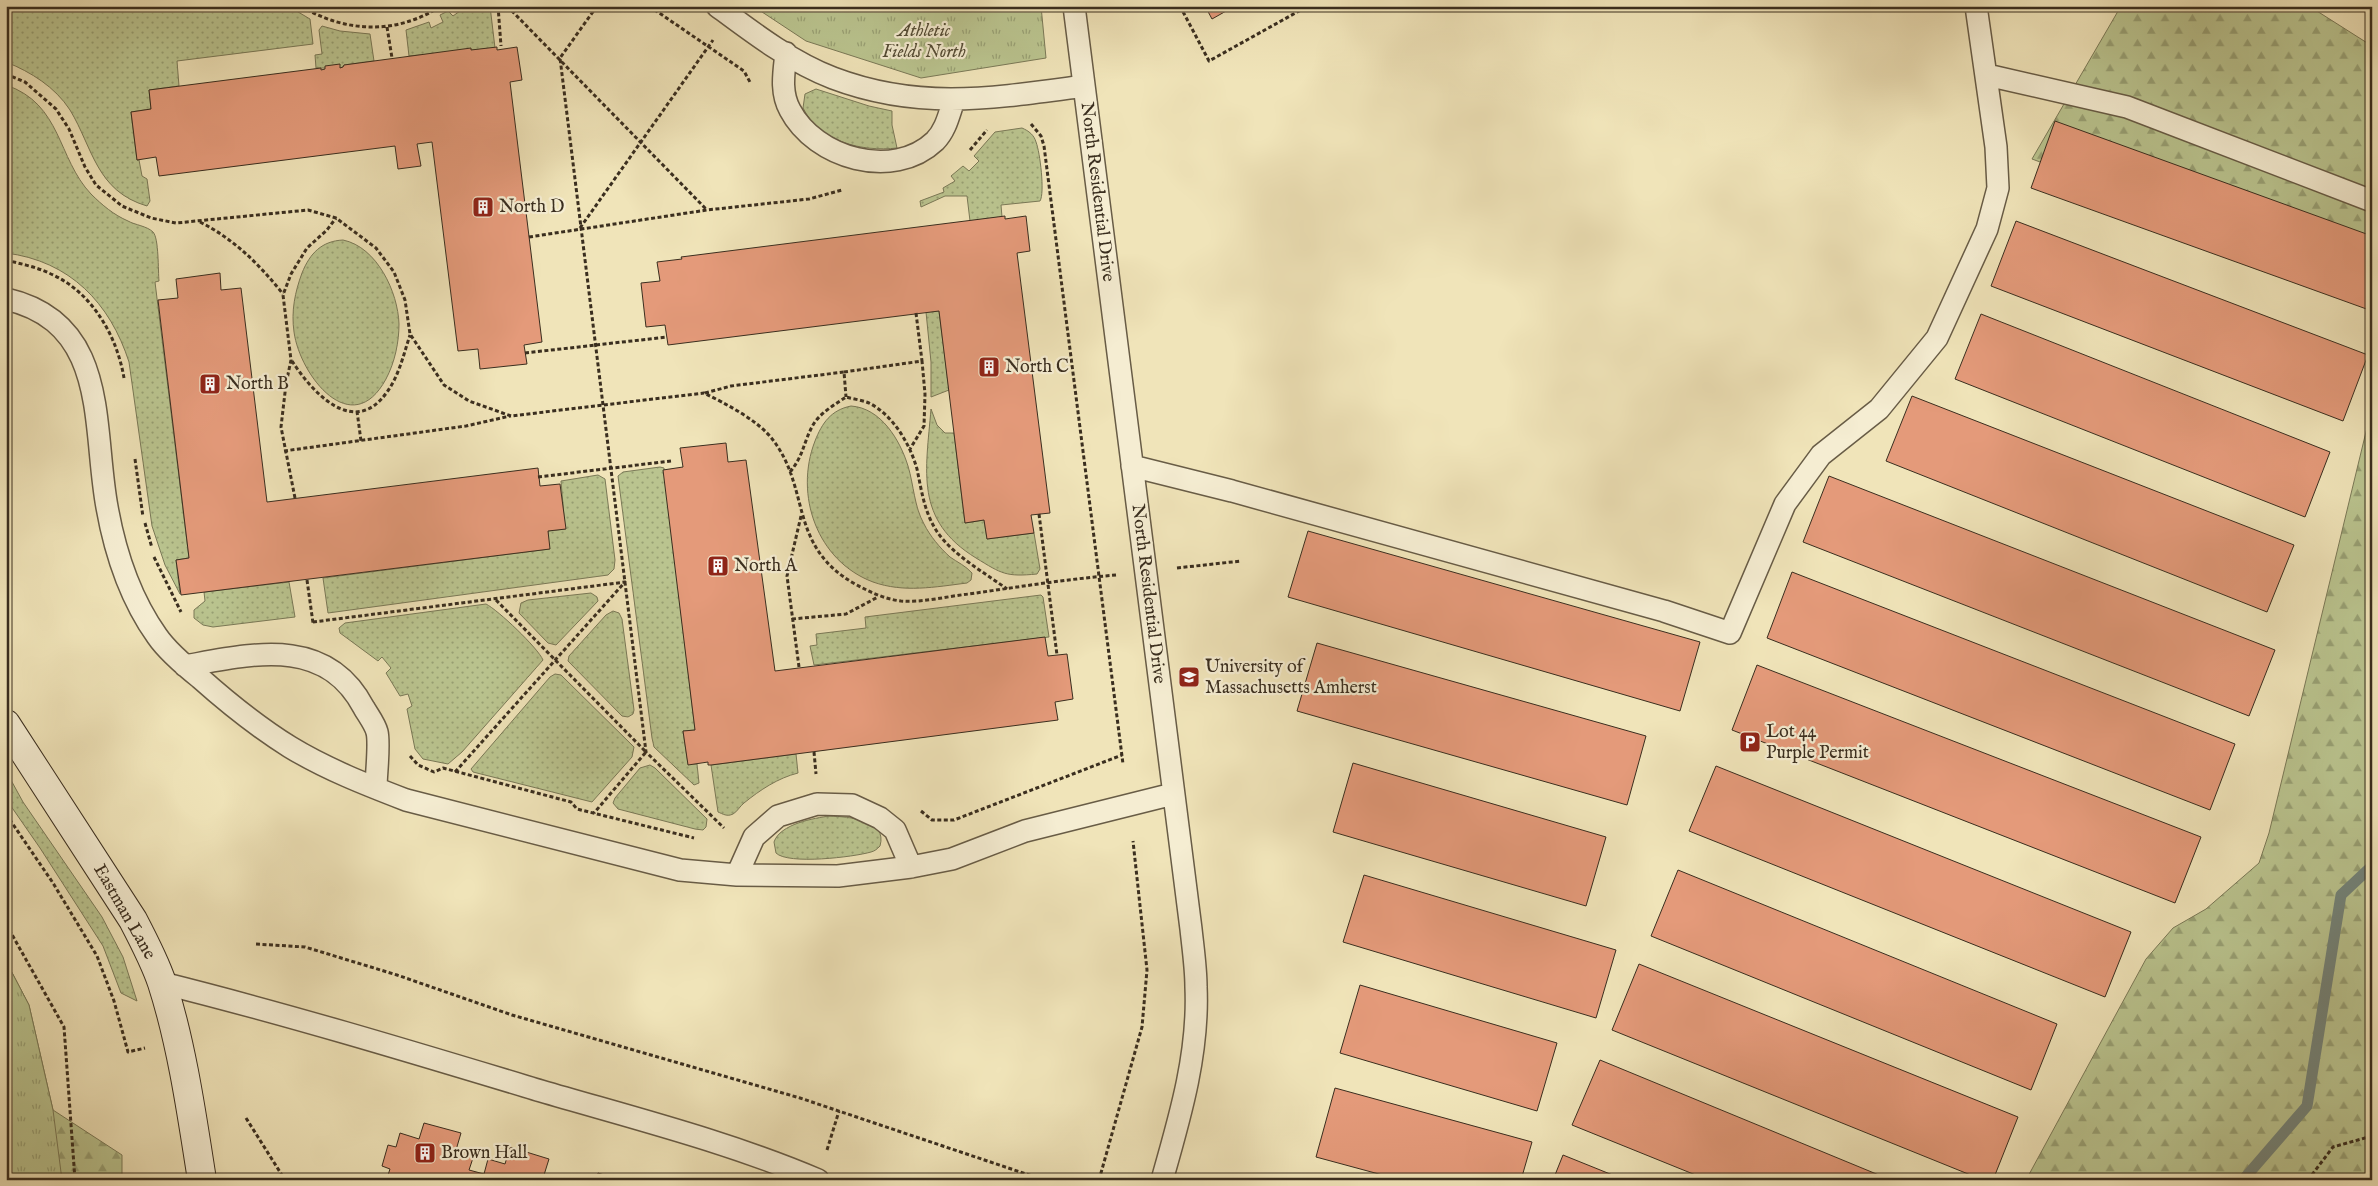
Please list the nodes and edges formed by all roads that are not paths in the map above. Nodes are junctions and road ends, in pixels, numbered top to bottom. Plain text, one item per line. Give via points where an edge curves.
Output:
1 (717, 6) edge
2 (1074, 6) edge
3 (1976, 6) edge
4 (786, 54) junction
5 (1987, 75) junction
6 (1084, 86) junction
7 (954, 100) junction
8 (2372, 201) edge
9 (6, 298) edge
10 (1132, 466) junction
11 (185, 666) junction
12 (6, 724) edge
13 (376, 788) junction
14 (1174, 794) junction
15 (911, 867) junction
16 (737, 875) junction
17 (162, 983) junction
18 (202, 1180) edge
19 (818, 1180) edge
20 (1162, 1180) edge

1 - 4 lane
2 - 6 lane, North Residential Drive
3 - 5 lane
4 - 7 lane via 831,77 875,91
4 - 7 lane via 783,86 789,109 800,125 821,144 842,154 885,161 918,153 944,129
5 - 8 lane via 2127,107
5 - 10 lane via 1998,188 1987,229 1956,297 1937,338 1907,375 1879,408 1821,455 1785,504 1730,633 1664,611 1242,493
6 - 7 lane
6 - 10 lane, North Residential Drive
9 - 11 lane via 25,303 57,322 76,346 91,378 106,505 116,552 157,637
10 - 14 lane, North Residential Drive
11 - 13 lane via 221,697 290,747
11 - 13 lane via 248,655 290,654 326,665 356,692 377,732
12 - 17 street, Eastman Lane via 134,920
13 - 16 lane via 406,800 680,870
14 - 15 lane via 1025,831 952,859
14 - 20 lane, North Residential Drive via 1196,988 1193,1048 1182,1110
15 - 16 lane via 838,876
15 - 16 lane via 895,830 880,818 852,805 817,804 778,816 754,837
17 - 18 street, Eastman Lane via 177,1042
17 - 19 lane via 639,1120 780,1164

